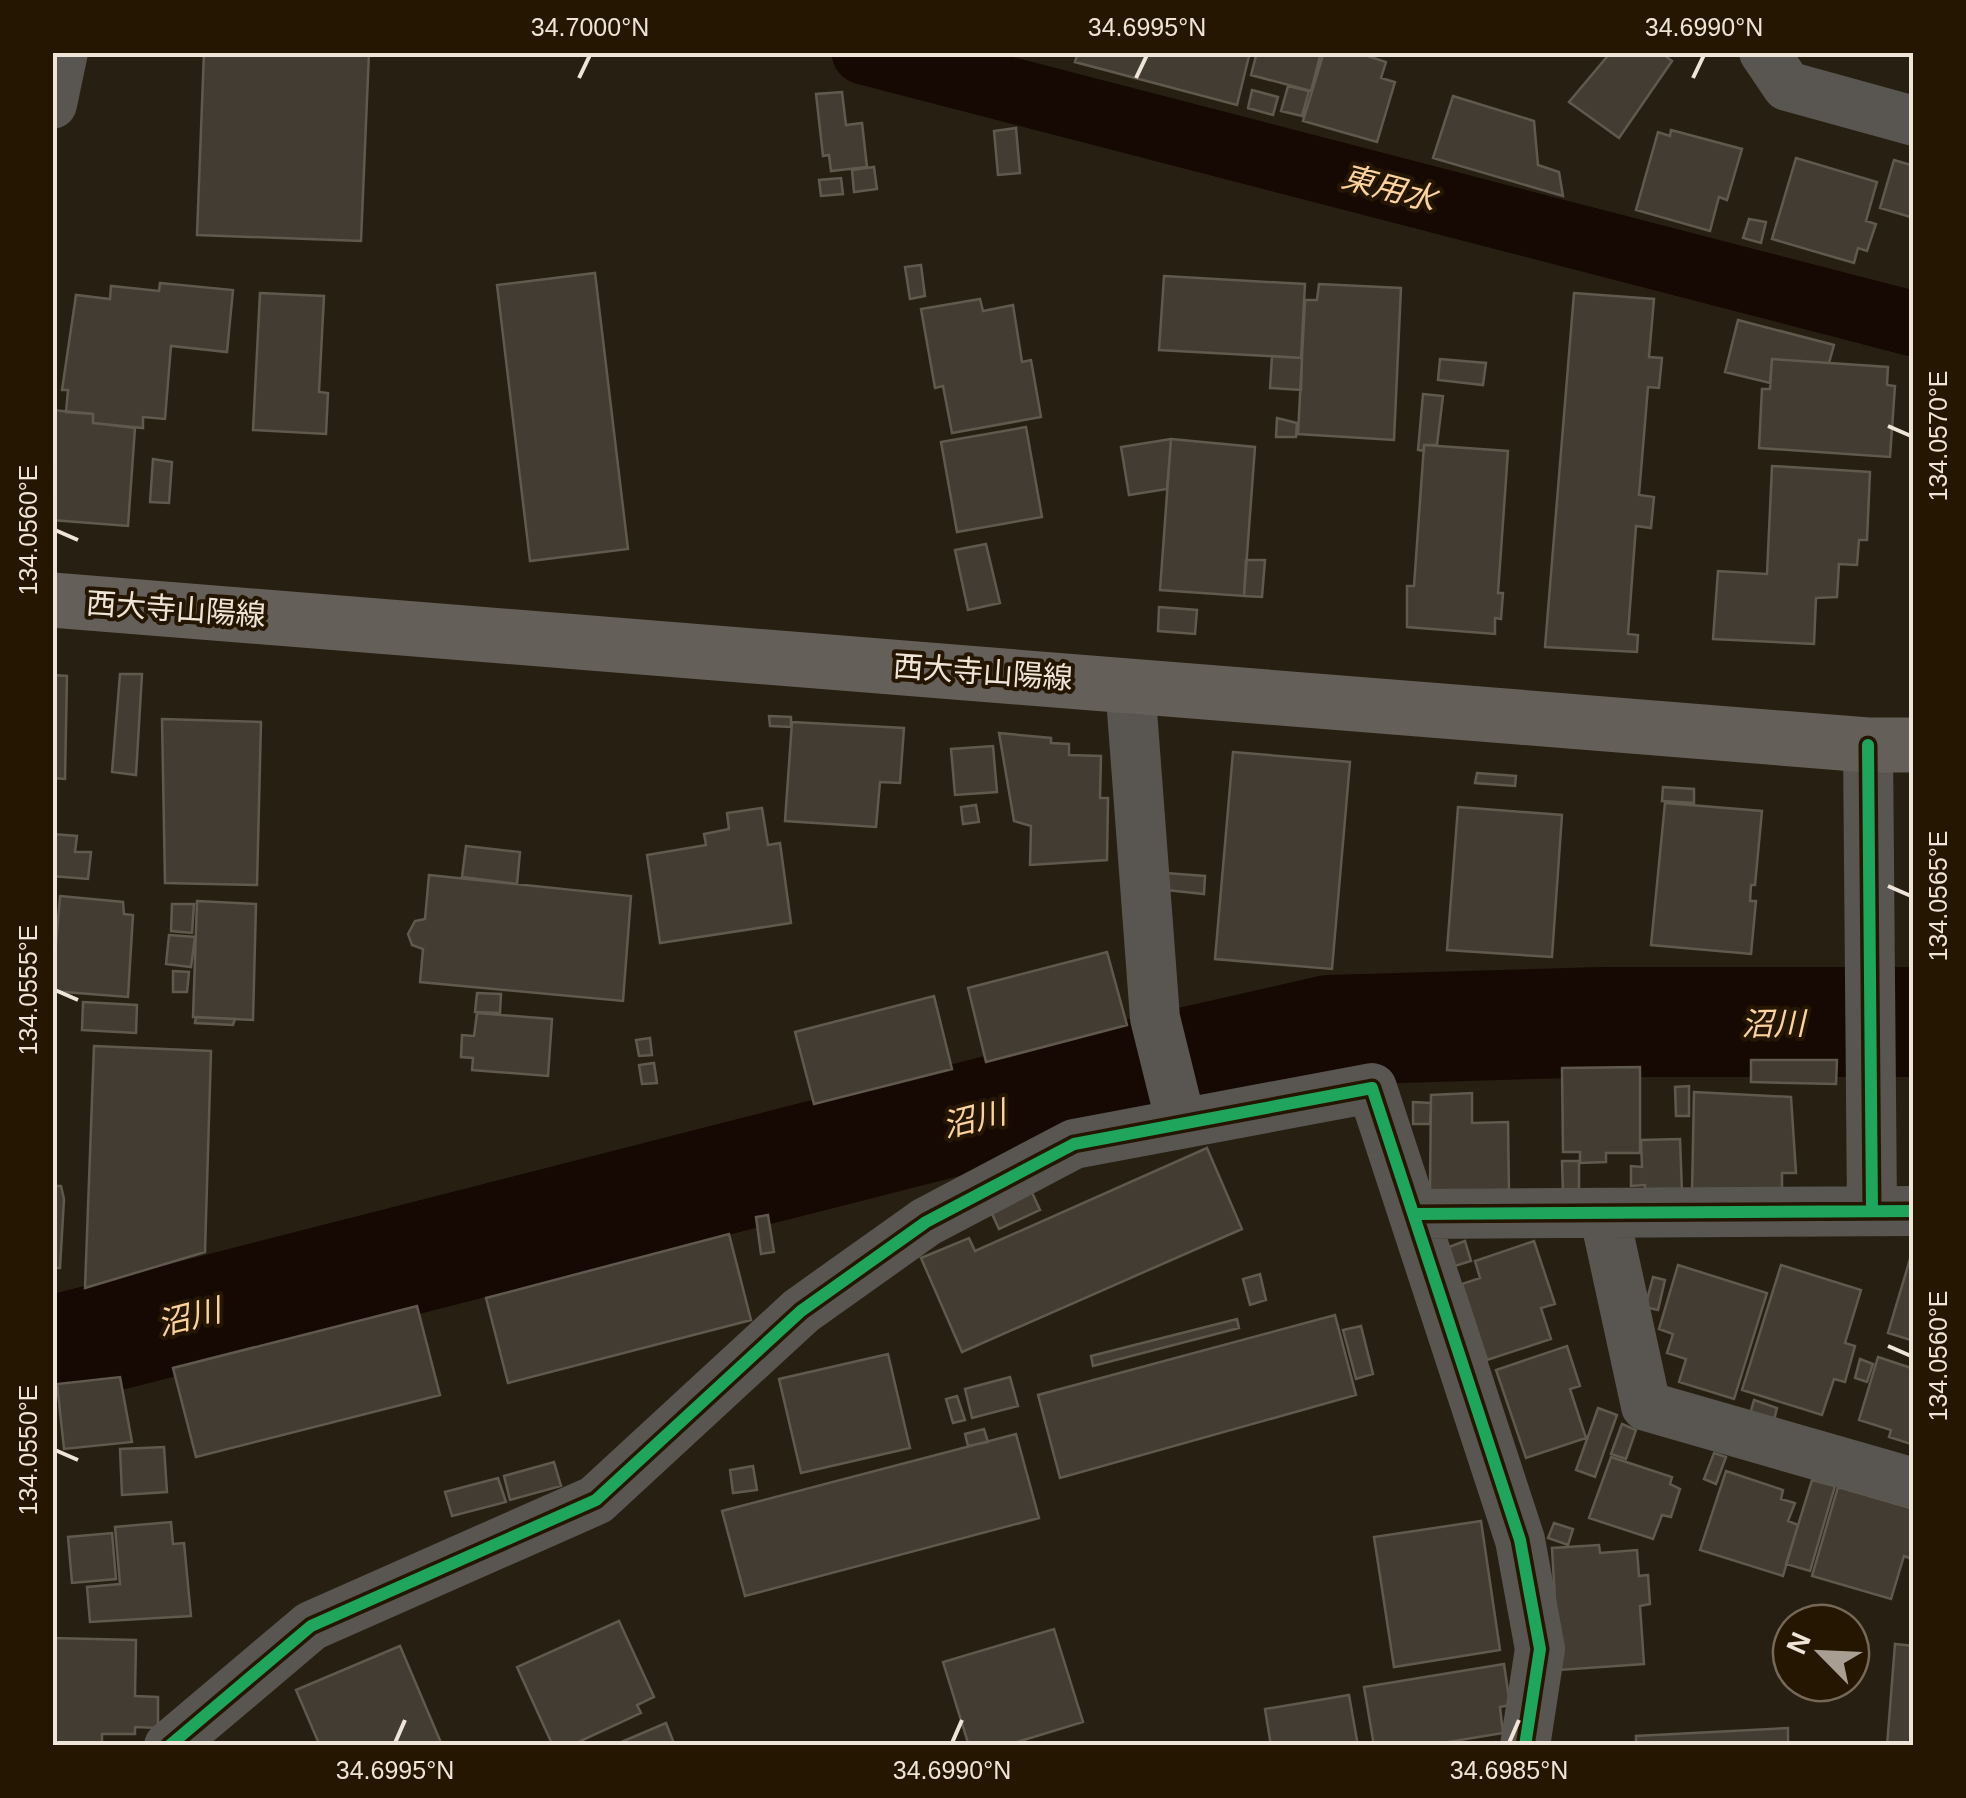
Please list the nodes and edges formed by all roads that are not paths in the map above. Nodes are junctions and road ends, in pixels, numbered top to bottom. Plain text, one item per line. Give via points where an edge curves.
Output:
1 (63, 52) edge
2 (1764, 52) edge
3 (52, 104) edge
4 (1914, 121) edge
5 (52, 600) edge
6 (1130, 684) junction
7 (1890, 745) edge
8 (1181, 1123) junction
9 (1893, 1211) edge
10 (1604, 1213) junction
11 (1415, 1214) junction
12 (1914, 1483) edge
13 (169, 1746) edge
14 (1525, 1746) edge

1 - 3 street
2 - 4 street via 1786,86
5 - 6 main road, 西大寺山陽線
6 - 7 main road, 西大寺山陽線
6 - 8 street via 1155,1018
7 - 9 street
8 - 11 street via 1372,1088
8 - 13 street via 1074,1144 926,1222 801,1311 596,1500 311,1626
9 - 10 street
10 - 11 street
10 - 12 street via 1646,1406
11 - 14 street via 1520,1540 1540,1649

